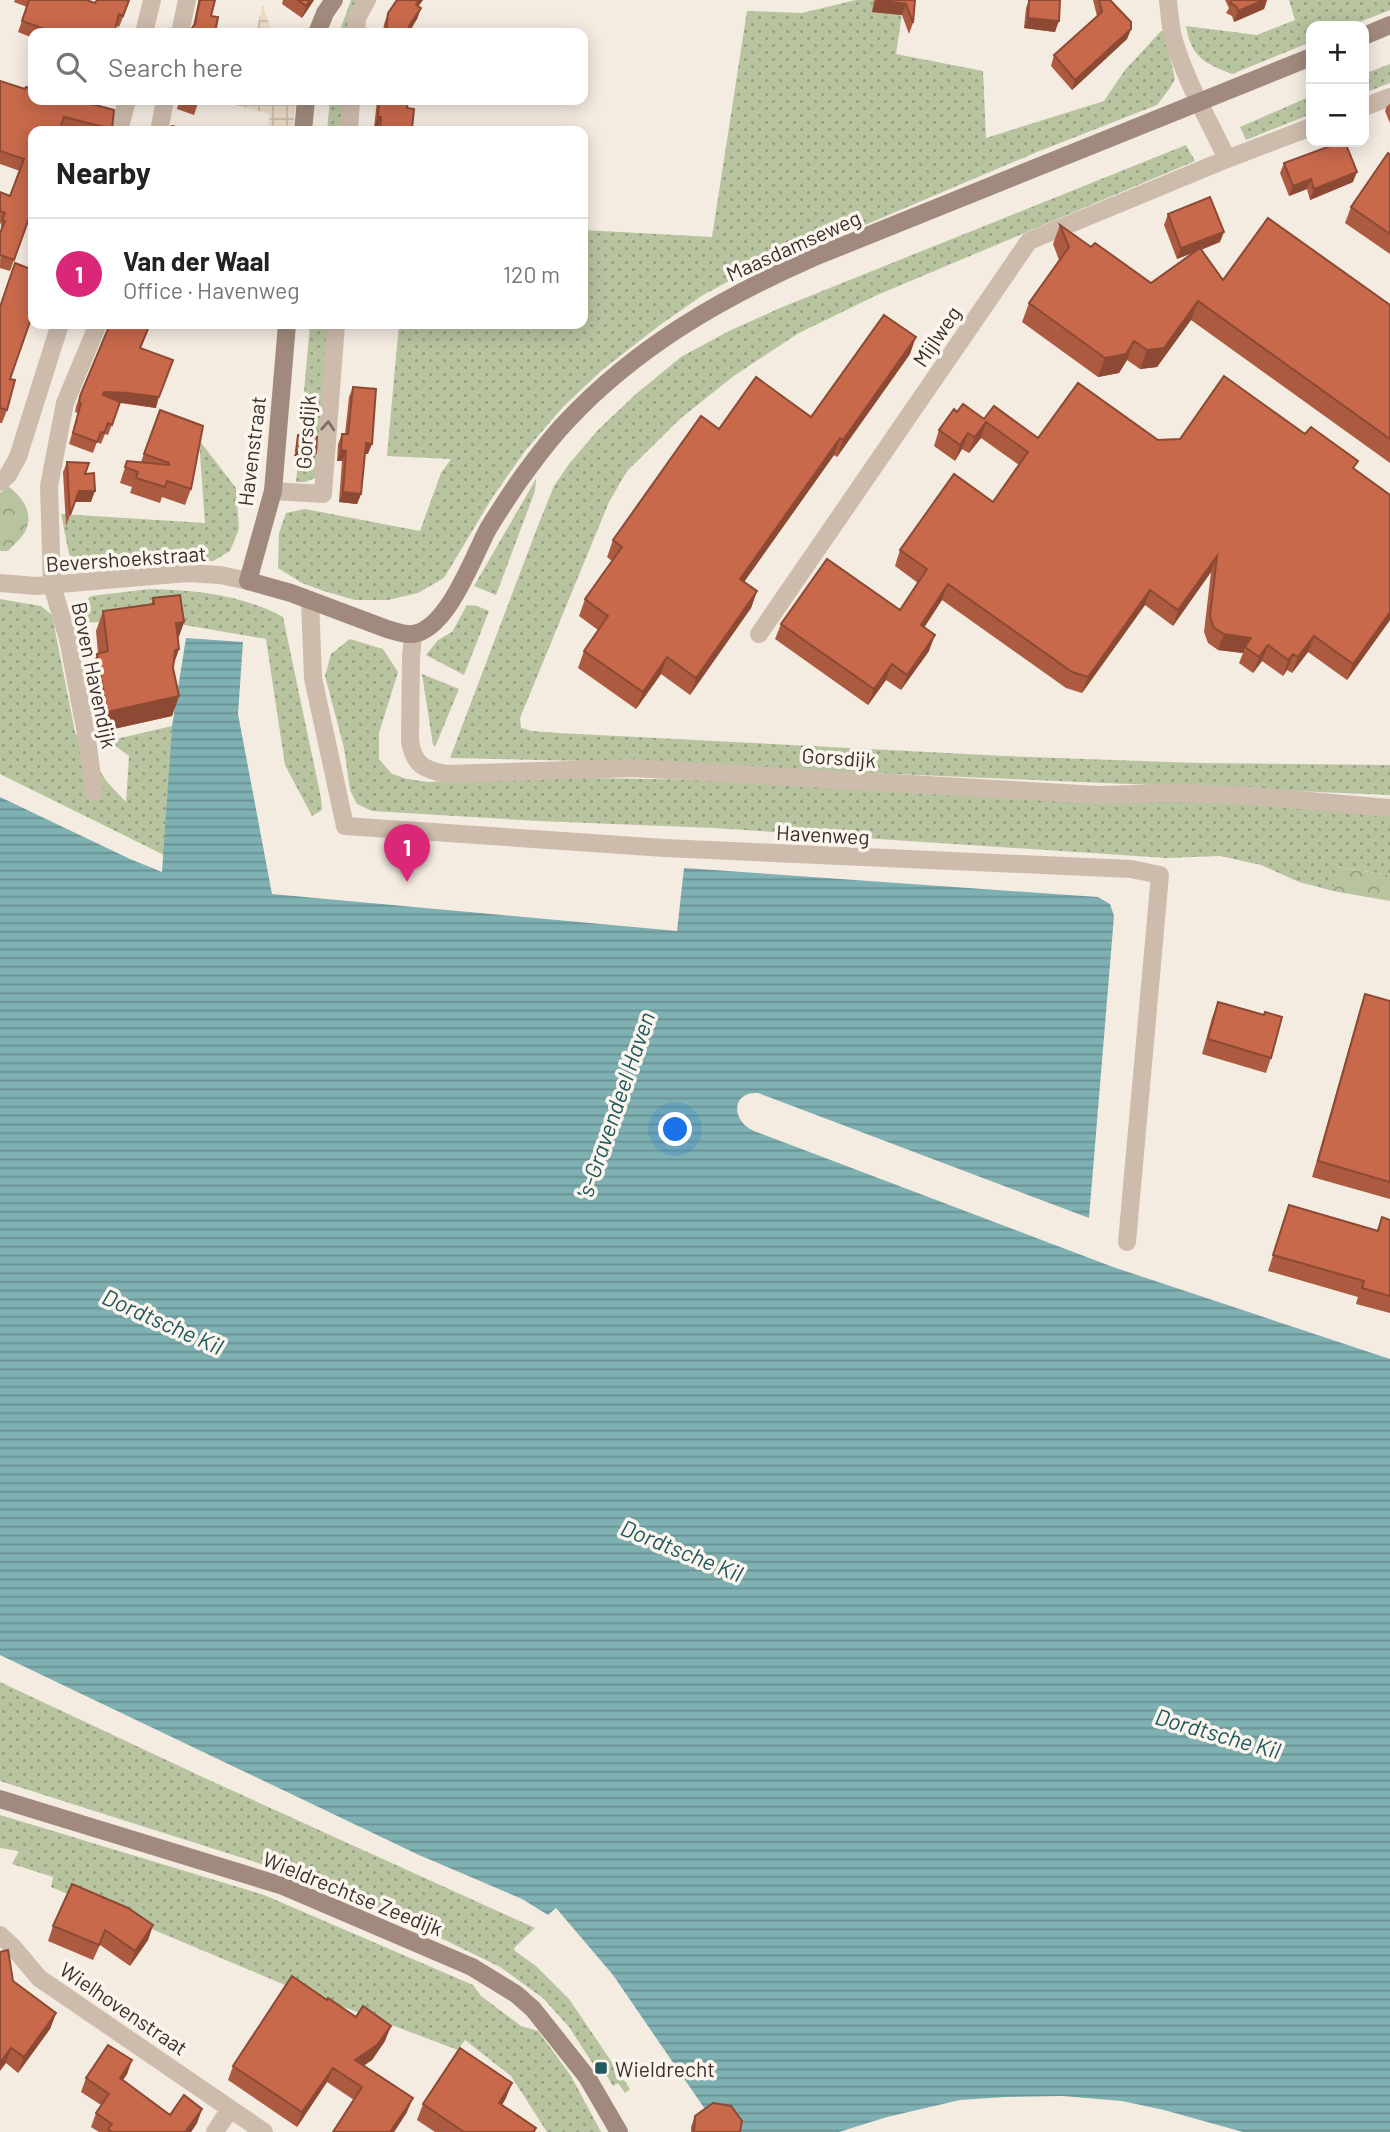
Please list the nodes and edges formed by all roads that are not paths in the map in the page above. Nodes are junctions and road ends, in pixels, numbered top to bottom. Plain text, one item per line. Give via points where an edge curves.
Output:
1 (152, 0) edge
2 (187, 0) edge
3 (334, 0) edge
4 (369, 0) edge
5 (1168, 0) edge
6 (356, 25) edge
7 (1390, 25) edge
8 (145, 28) edge
9 (181, 28) edge
10 (319, 28) edge
11 (1369, 34) edge
12 (1306, 59) edge
13 (1390, 97) edge
14 (1199, 103) junction
15 (126, 105) edge
16 (165, 105) edge
17 (306, 105) edge
18 (351, 105) edge
19 (1369, 105) edge
20 (121, 126) edge
21 (160, 126) edge
22 (303, 126) edge
23 (349, 126) edge
24 (1306, 129) edge
25 (1227, 159) junction
26 (59, 329) edge
27 (96, 329) edge
28 (287, 329) edge
29 (336, 329) edge
30 (0, 482) edge
31 (273, 491) junction
32 (248, 581) junction
33 (0, 583) edge
34 (52, 585) junction
35 (310, 600) junction
36 (414, 634) junction
37 (759, 634) dead end
38 (94, 792) dead end
39 (1390, 808) edge
40 (1127, 1242) dead end
41 (0, 1798) edge
42 (0, 1935) edge
43 (230, 2109) junction
44 (215, 2132) edge
45 (264, 2132) edge
46 (619, 2132) edge

1 - 8 street
2 - 9 street
3 - 10 street
4 - 6 street
5 - 14 street via 1173,35
7 - 11 street
12 - 14 street, Maasdamseweg
13 - 19 street
14 - 25 street
14 - 36 street, Maasdamseweg via 812,258 692,319 626,367 566,422 489,527 442,614
15 - 20 street
16 - 21 street
17 - 22 street
18 - 23 street
24 - 25 street, Mijlweg
25 - 37 street, Mijlweg via 1029,241
26 - 30 street via 18,457
27 - 34 street, Boven Havendijk via 65,403 48,486
28 - 31 street, Havenstraat
31 -> 29 street, Gorsdijk via 323,494
31 - 32 street, Havenstraat
32 - 34 street, Bevershoekstraat via 187,573
32 - 35 street, Bevershoekstraat
33 - 34 street, Bevershoekstraat
34 - 38 street, Boven Havendijk via 68,639
35 - 36 street, Bevershoekstraat via 402,634
35 - 40 street, Havenweg via 313,678 345,826 665,848 1131,869 1160,876
36 - 39 street, Gorsdijk via 412,753 416,761 447,774 633,768 1099,795 1252,796
41 - 46 street, Wieldrechtse Zeedijk via 283,1886 472,1967 516,1993 533,2009 587,2077
42 - 43 street, Wielhovenstraat via 39,1978
43 - 44 street
43 - 45 street, Wielhovenstraat

